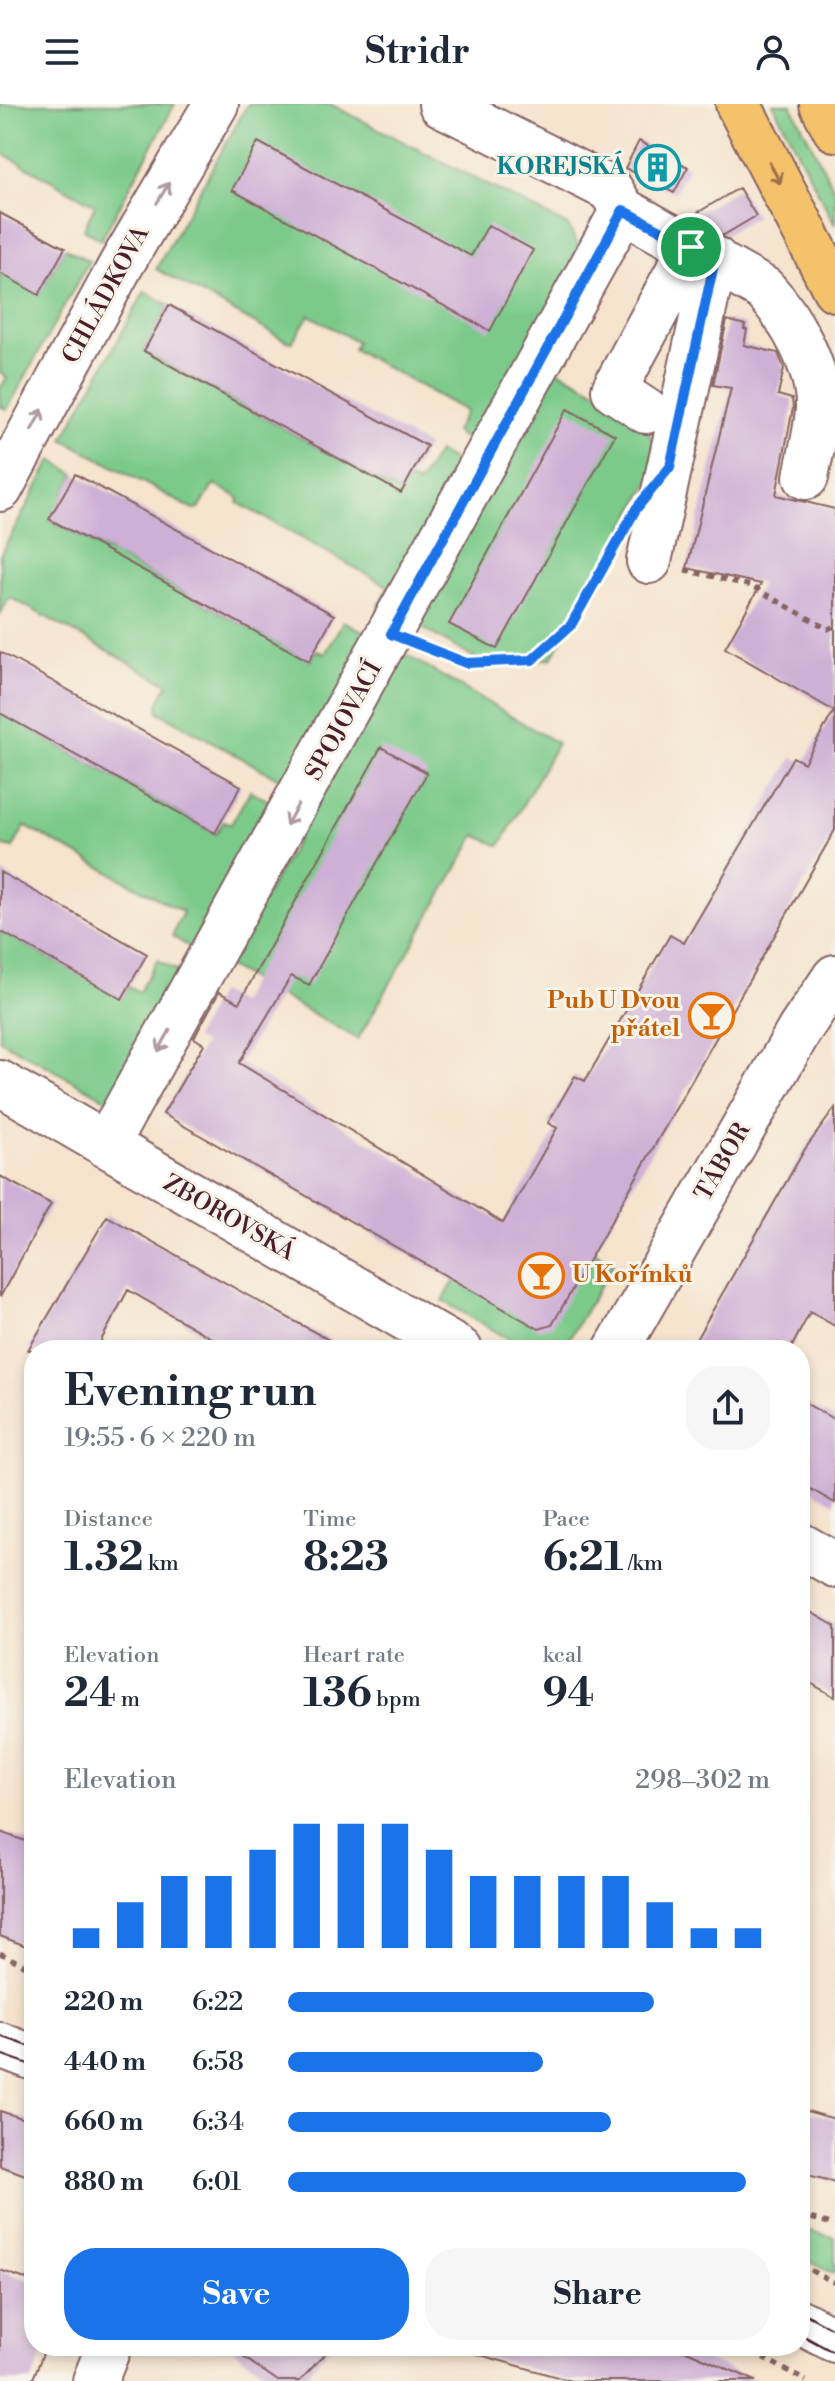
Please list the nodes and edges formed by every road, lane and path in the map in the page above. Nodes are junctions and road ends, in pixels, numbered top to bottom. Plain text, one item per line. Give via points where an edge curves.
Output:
1 (216, 104) edge
2 (441, 104) edge
3 (738, 104) edge
4 (822, 104) edge
5 (835, 129) edge
6 (623, 210) junction
7 (710, 257) junction
8 (835, 289) edge
9 (646, 411) dead end
10 (806, 477) dead end
11 (0, 489) edge
12 (632, 553) junction
13 (835, 626) edge
14 (391, 634) junction
15 (835, 977) edge
16 (0, 1083) edge
17 (106, 1145) junction
18 (443, 1340) edge
19 (622, 1340) edge
20 (810, 1551) edge
21 (835, 1565) edge
22 (0, 1953) edge
23 (24, 1965) edge
24 (0, 2045) edge
25 (24, 2054) edge
26 (810, 2218) edge
27 (835, 2225) edge
28 (810, 2270) edge
29 (835, 2283) edge
30 (810, 2327) edge
31 (835, 2340) edge
32 (105, 2356) edge
33 (760, 2356) edge
34 (95, 2381) edge
35 (806, 2381) edge

11 -> 1 street, CHLÁDKOVA via 121,265
2 - 6 street via 610,189
3 -> 8 main road
4 - 5 main road
6 - 7 street
6 - 14 street, SPOJOVACÍ
7 - 9 street via 614,390
7 - 10 street via 764,289 778,304 813,377 818,406
7 - 12 street
12 - 13 path via 751,586 828,629
12 - 14 path via 571,625 532,660 466,663
14 -> 17 street, SPOJOVACÍ
15 - 19 street, TÁBOR
16 - 17 street, ZBOROVSKÁ
17 - 18 street, ZBOROVSKÁ
20 - 21 street
22 - 23 path
24 - 25 street
26 - 27 path
28 - 29 path
30 - 31 street
32 - 34 street
33 - 35 path

